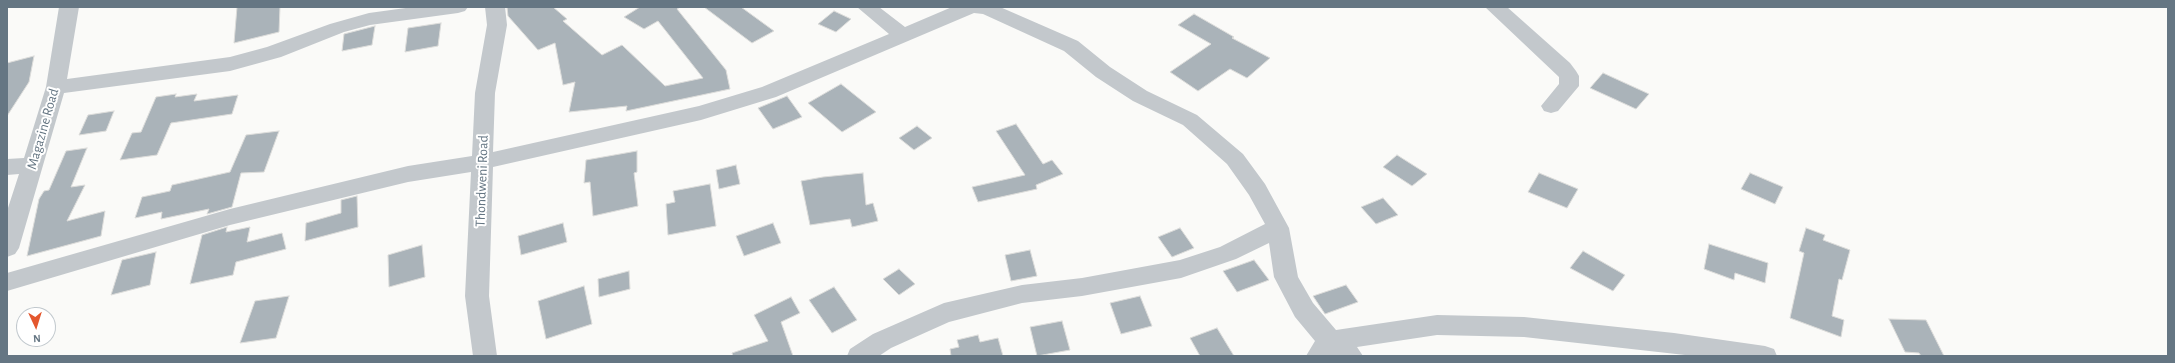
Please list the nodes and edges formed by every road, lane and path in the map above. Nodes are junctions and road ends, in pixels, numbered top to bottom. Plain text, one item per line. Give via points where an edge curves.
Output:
1 (69, 7) edge
2 (458, 7) edge
3 (495, 7) edge
4 (866, 7) edge
5 (1495, 7) edge
6 (903, 35) junction
7 (56, 87) junction
8 (1551, 106) dead end
9 (482, 162) junction
10 (33, 164) junction
11 (7, 167) edge
12 (1278, 228) junction
13 (7, 248) edge
14 (7, 282) edge
15 (1324, 349) edge
16 (485, 356) edge
17 (859, 356) edge
18 (1351, 356) edge
19 (1765, 356) edge

1 - 7 street, Magazine Road
2 - 7 street via 369,19 274,52 230,64
3 - 9 street, Thondweni Road via 497,25 486,93
4 - 6 street
5 - 8 street via 1569,76 1569,86
6 - 9 street via 769,92 701,113
6 - 12 street via 974,7 986,8 1071,46 1103,72 1140,96 1190,120 1235,159 1257,190
7 - 10 street, Magazine Road
9 - 14 street via 408,174 230,217
9 - 16 street, Thondweni Road via 477,296
10 - 11 street
10 - 13 street, Magazine Road
12 - 15 street via 1286,277
12 - 17 street via 1228,253 1181,269 1082,287 1022,294 944,313 882,341
15 - 18 street
15 - 19 street via 1437,325 1524,327 1674,343

